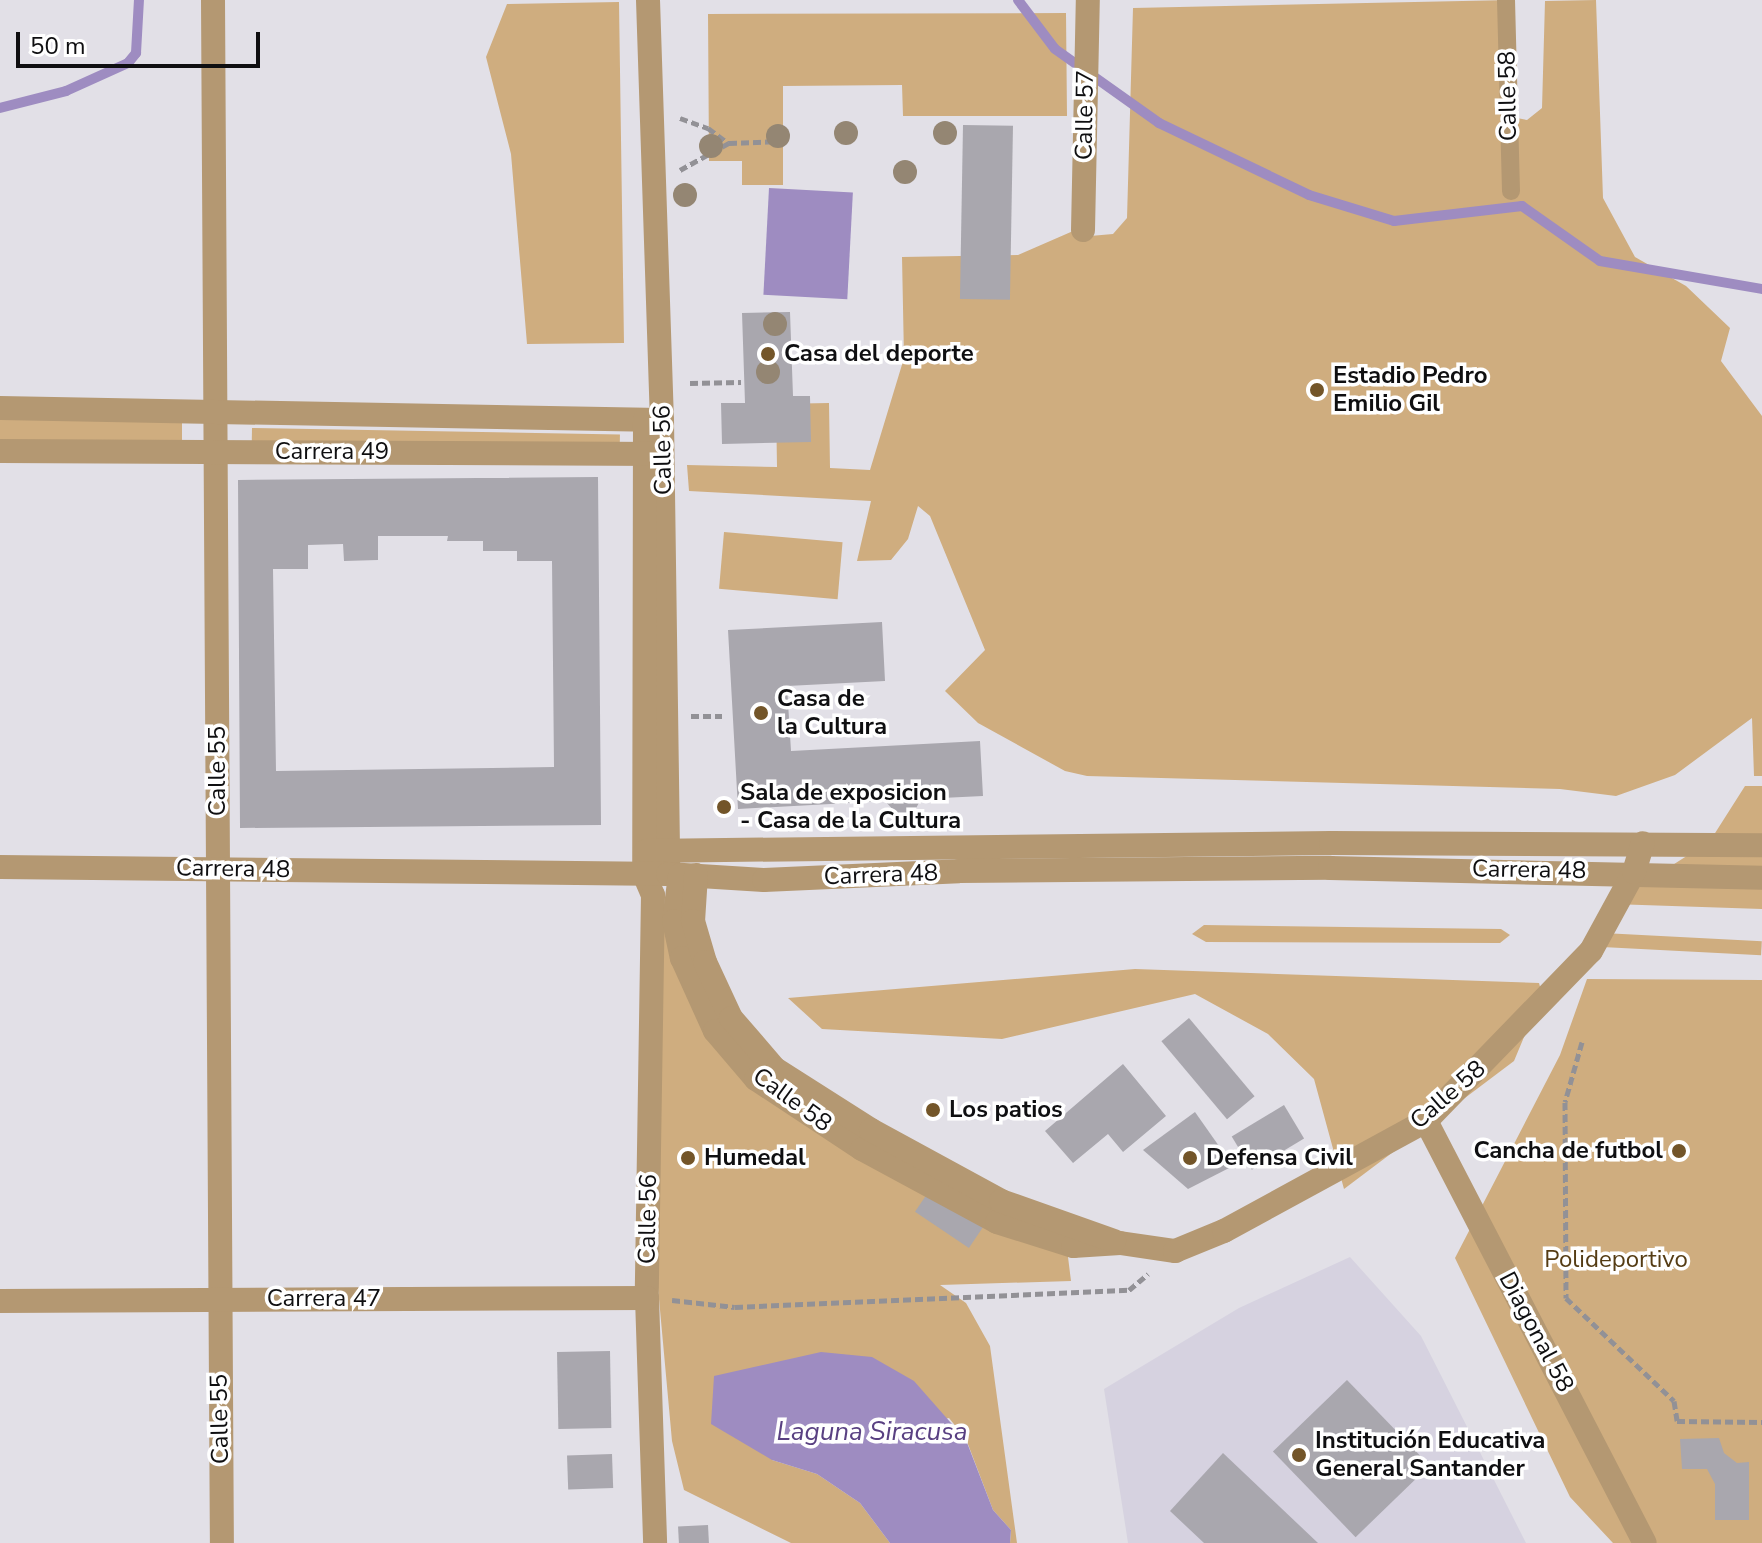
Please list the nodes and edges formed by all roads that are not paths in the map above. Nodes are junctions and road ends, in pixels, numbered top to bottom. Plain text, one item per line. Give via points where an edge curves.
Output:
1 (213, 0) edge
2 (648, 0) edge
3 (1088, 0) edge
4 (1506, 0) edge
5 (1511, 191) dead end
6 (1083, 230) dead end
7 (0, 408) edge
8 (219, 408) junction
9 (654, 420) junction
10 (0, 451) edge
11 (219, 451) junction
12 (655, 454) junction
13 (1331, 843) junction
14 (1643, 843) junction
15 (1762, 845) edge
16 (958, 860) junction
17 (0, 867) edge
18 (1330, 868) junction
19 (217, 869) junction
20 (665, 871) junction
21 (1634, 872) junction
22 (1762, 878) edge
23 (1426, 1121) junction
24 (647, 1298) junction
25 (218, 1299) junction
26 (0, 1301) edge
27 (222, 1543) edge
28 (655, 1543) edge
29 (1645, 1543) edge

1 - 8 street, Calle 55
2 - 9 street, Calle 56
3 - 6 street, Calle 57
4 - 5 lane, Calle 58
7 - 8 street, Carrera 49
8 - 9 street, Carrera 49
8 - 11 street, Calle 55
9 - 12 street, Calle 56
10 - 11 street, Carrera 49
11 - 12 street, Carrera 49
11 - 19 street, Calle 55
12 - 20 street, Calle 56
13 - 14 street, Carrera 48
13 - 16 street, Carrera 48
13 - 18 street
14 - 15 street, Carrera 48
14 - 21 street, Calle 58
16 - 18 street, Carrera 48
16 - 20 street, Carrera 48
16 - 20 street, Carrera 48 via 764,880
17 - 19 street, Carrera 48
18 - 21 street, Carrera 48
19 - 20 street, Carrera 48
19 - 25 street, Calle 55
20 - 23 street, Calle 58 via 682,958 715,1031 756,1079 862,1149 997,1222 1073,1246 1120,1243 1175,1251 1224,1231
20 - 24 street, Calle 56
21 - 22 street, Carrera 48
21 - 23 street, Calle 58 via 1591,951
23 - 29 street, Diagonal 58
24 - 25 street, Carrera 47
24 - 28 street, Calle 56
25 - 26 street, Carrera 47
25 - 27 street, Calle 55

